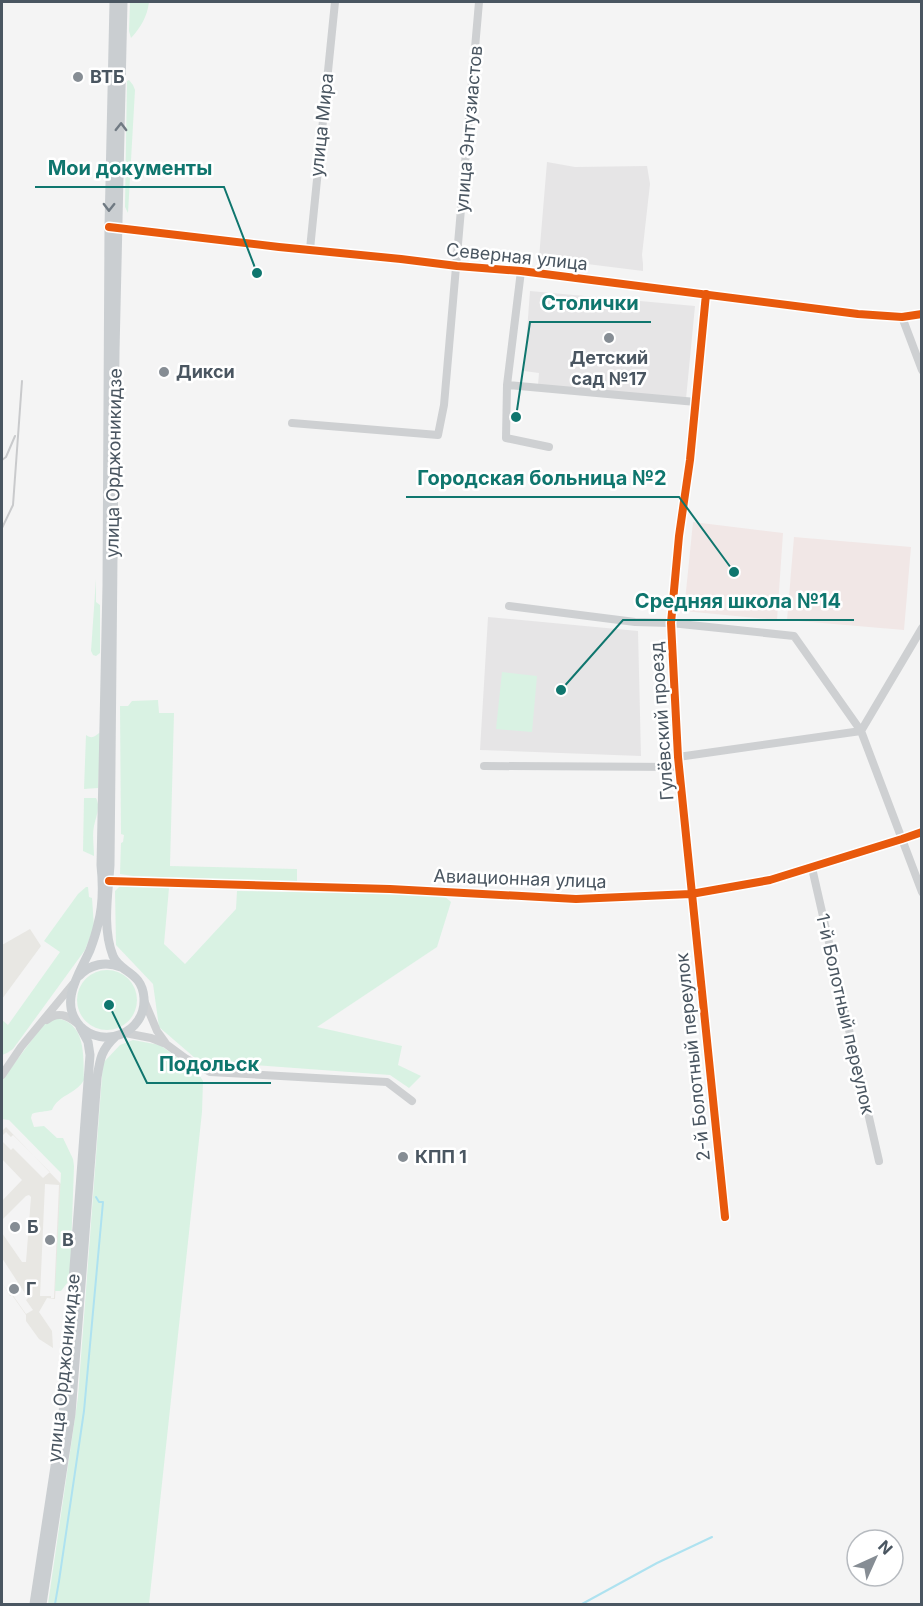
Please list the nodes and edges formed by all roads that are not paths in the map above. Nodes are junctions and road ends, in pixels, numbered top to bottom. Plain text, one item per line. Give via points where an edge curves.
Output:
1 (114, 2) edge
2 (123, 2) edge
3 (335, 2) edge
4 (480, 2) edge
5 (114, 227) junction
6 (310, 249) junction
7 (457, 266) junction
8 (521, 271) junction
9 (706, 294) junction
10 (921, 314) edge
11 (902, 317) junction
12 (921, 370) edge
13 (507, 385) junction
14 (696, 402) junction
15 (292, 423) dead end
16 (549, 447) dead end
17 (508, 606) dead end
18 (671, 622) junction
19 (921, 628) edge
20 (861, 731) junction
21 (678, 758) junction
22 (484, 766) dead end
23 (679, 768) junction
24 (921, 832) edge
25 (902, 839) junction
26 (812, 868) junction
27 (109, 881) junction
28 (921, 892) edge
29 (692, 894) junction
30 (103, 923) junction
31 (124, 968) junction
32 (76, 980) junction
33 (144, 1000) junction
34 (79, 1025) junction
35 (120, 1035) junction
36 (166, 1044) junction
37 (21, 1047) junction
38 (2, 1075) edge
39 (412, 1101) dead end
40 (879, 1161) dead end
41 (725, 1216) dead end
42 (34, 1605) edge
43 (42, 1605) edge

1 -> 5 main road, улица Орджоникидзе
5 -> 2 main road, улица Орджоникидзе
3 - 6 street, улица Мира
4 - 7 street, улица Энтузиастов
5 - 6 street, Северная улица
5 - 27 main road, улица Орджоникидзе
5 - 30 main road, улица Орджоникидзе
6 - 7 street, Северная улица
7 - 8 street, Северная улица
7 - 15 street, улица Энтузиастов via 438,435
8 - 9 street, Северная улица
8 - 13 street
9 - 11 street, Северная улица
9 - 14 street, Гулёвский проезд
10 - 11 street, Северная улица
11 - 12 street
13 - 14 street
13 - 16 street via 506,438
14 - 18 street, Гулёвский проезд
17 - 18 street via 635,622
18 - 20 street via 794,636
18 - 21 street, Гулёвский проезд
19 - 20 street
20 - 21 street
20 - 25 street
21 - 23 street, Гулёвский проезд
22 - 23 street
23 - 29 street, Гулёвский проезд
24 - 25 street, Авиационная улица
25 - 26 street, Авиационная улица
25 - 28 street
26 - 29 street, Авиационная улица
26 - 40 street, 1-й Болотный переулок
27 - 29 street, Авиационная улица via 401,889 576,899
27 - 30 main road, улица Орджоникидзе
29 - 41 street, 2-й Болотный переулок
30 - 31 main road via 114,958
30 - 32 main road
31 - 32 main road via 114,964 92,966
31 - 33 main road via 139,981
32 - 34 main road via 70,998
32 - 37 street
33 - 35 main road via 139,1019
33 - 36 street
34 - 35 main road via 96,1036
34 - 37 street via 61,1014 53,1015
34 - 42 main road, улица Орджоникидзе via 90,1055 65,1394
35 - 36 street via 151,1038
35 - 43 main road, улица Орджоникидзе via 105,1046 97,1078 71,1414
36 - 39 street via 210,1071 387,1082
37 - 38 street

